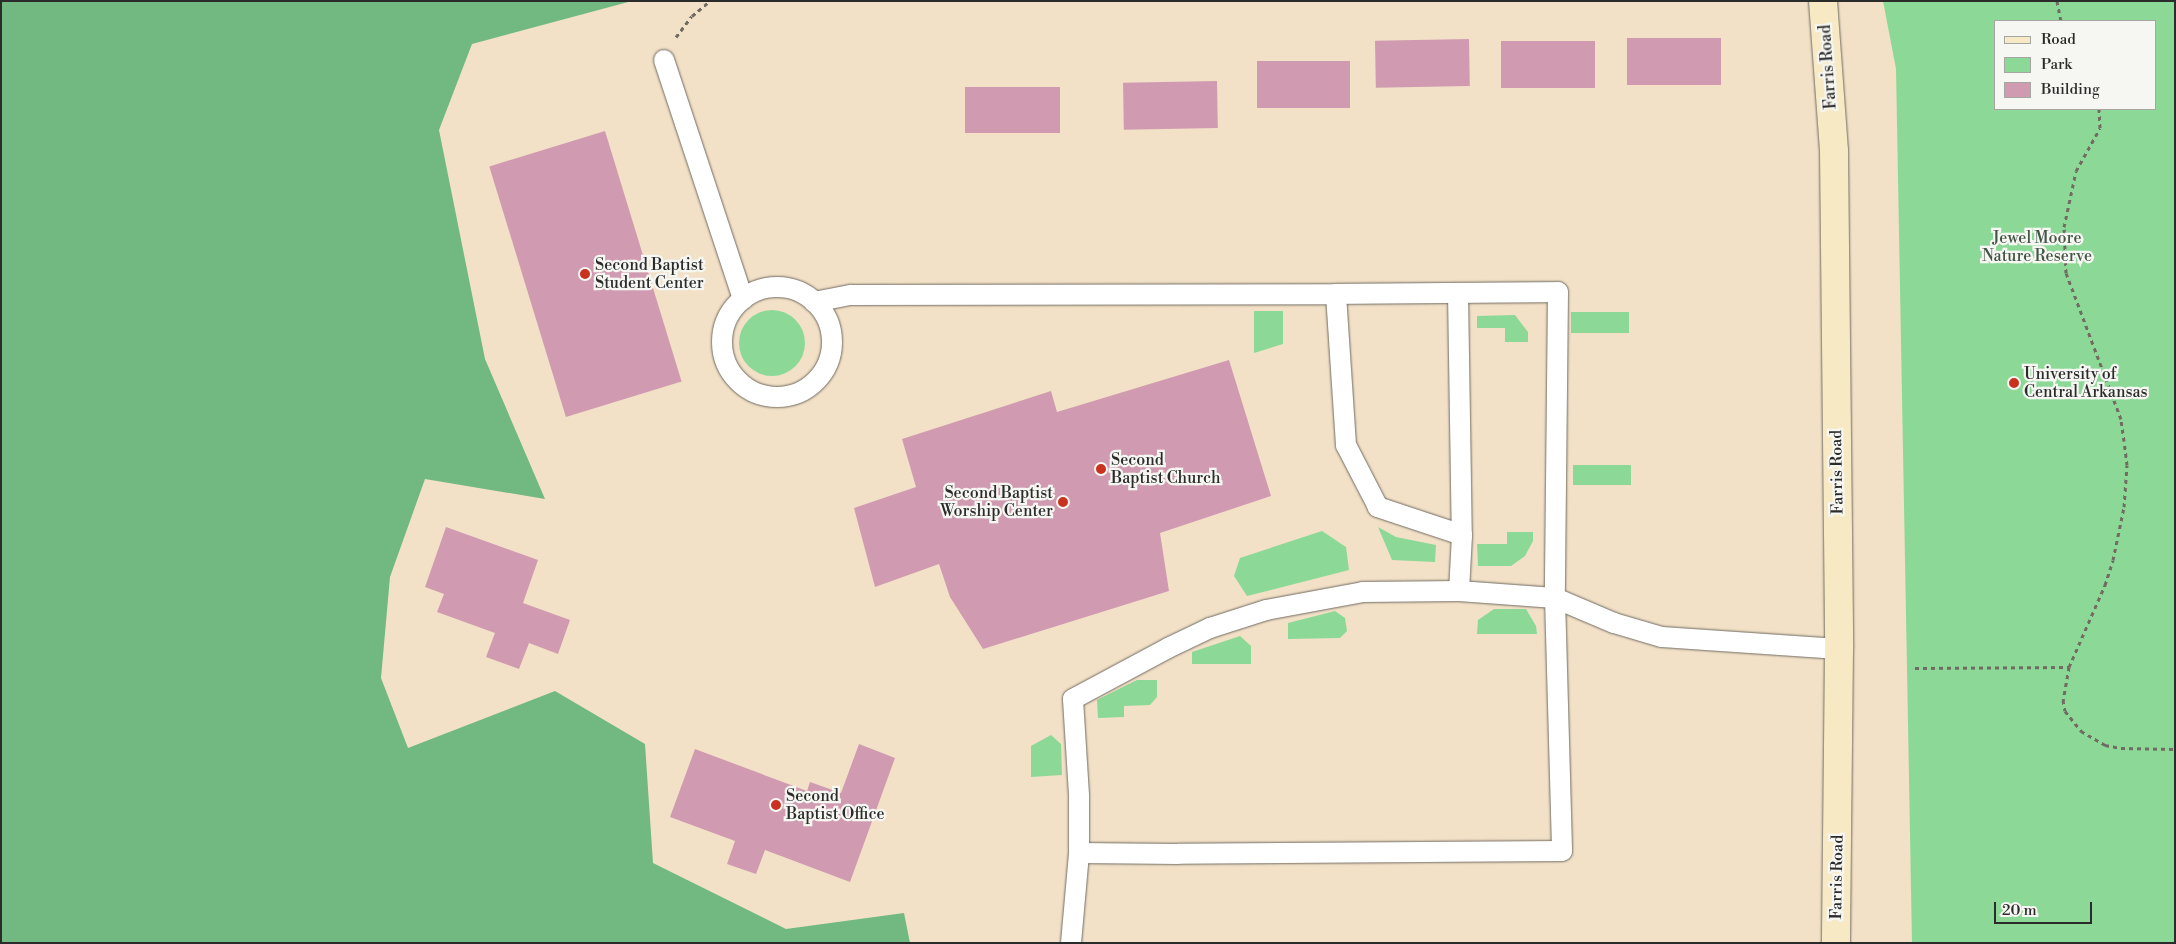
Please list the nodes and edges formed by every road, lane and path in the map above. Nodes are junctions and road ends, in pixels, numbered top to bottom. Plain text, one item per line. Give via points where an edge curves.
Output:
1 (710, 1) edge
2 (1823, 1) edge
3 (2057, 1) edge
4 (2062, 20) edge
5 (664, 60) joint
6 (2099, 110) edge
7 (1458, 293) junction
8 (1336, 294) junction
9 (743, 299) junction
10 (814, 302) junction
11 (1462, 535) junction
12 (1459, 591) junction
13 (1555, 598) junction
14 (1839, 649) junction
15 (2069, 667) junction
16 (1916, 668) dead end
17 (2175, 749) edge
18 (1079, 853) junction
19 (1071, 943) edge
20 (1836, 943) edge

1 - 5 path via 692,16
2 - 14 street, Farris Road via 1834,152
3 - 4 path
5 - 9 lane
6 - 15 path via 2100,128 2076,171 2064,227 2066,273 2121,419 2127,484 2113,560
7 - 8 lane
7 - 11 lane
7 - 13 lane via 1558,292
8 - 10 lane via 851,295
8 - 11 lane via 1346,445 1378,507
9 - 10 lane via 768,288 787,288 805,294
9 - 10 lane via 726,319 722,353 728,370 739,384 771,398 788,397 806,390 820,377 830,360 829,323 820,306
11 - 12 lane
12 - 13 lane
12 - 18 lane via 1363,592 1266,610 1210,628 1073,699
13 - 14 lane via 1614,623 1662,637
13 - 18 lane via 1562,851
14 - 20 street, Farris Road
15 - 16 path
15 - 17 path via 2063,700 2065,711 2081,732 2105,745 2121,748
18 - 19 lane

